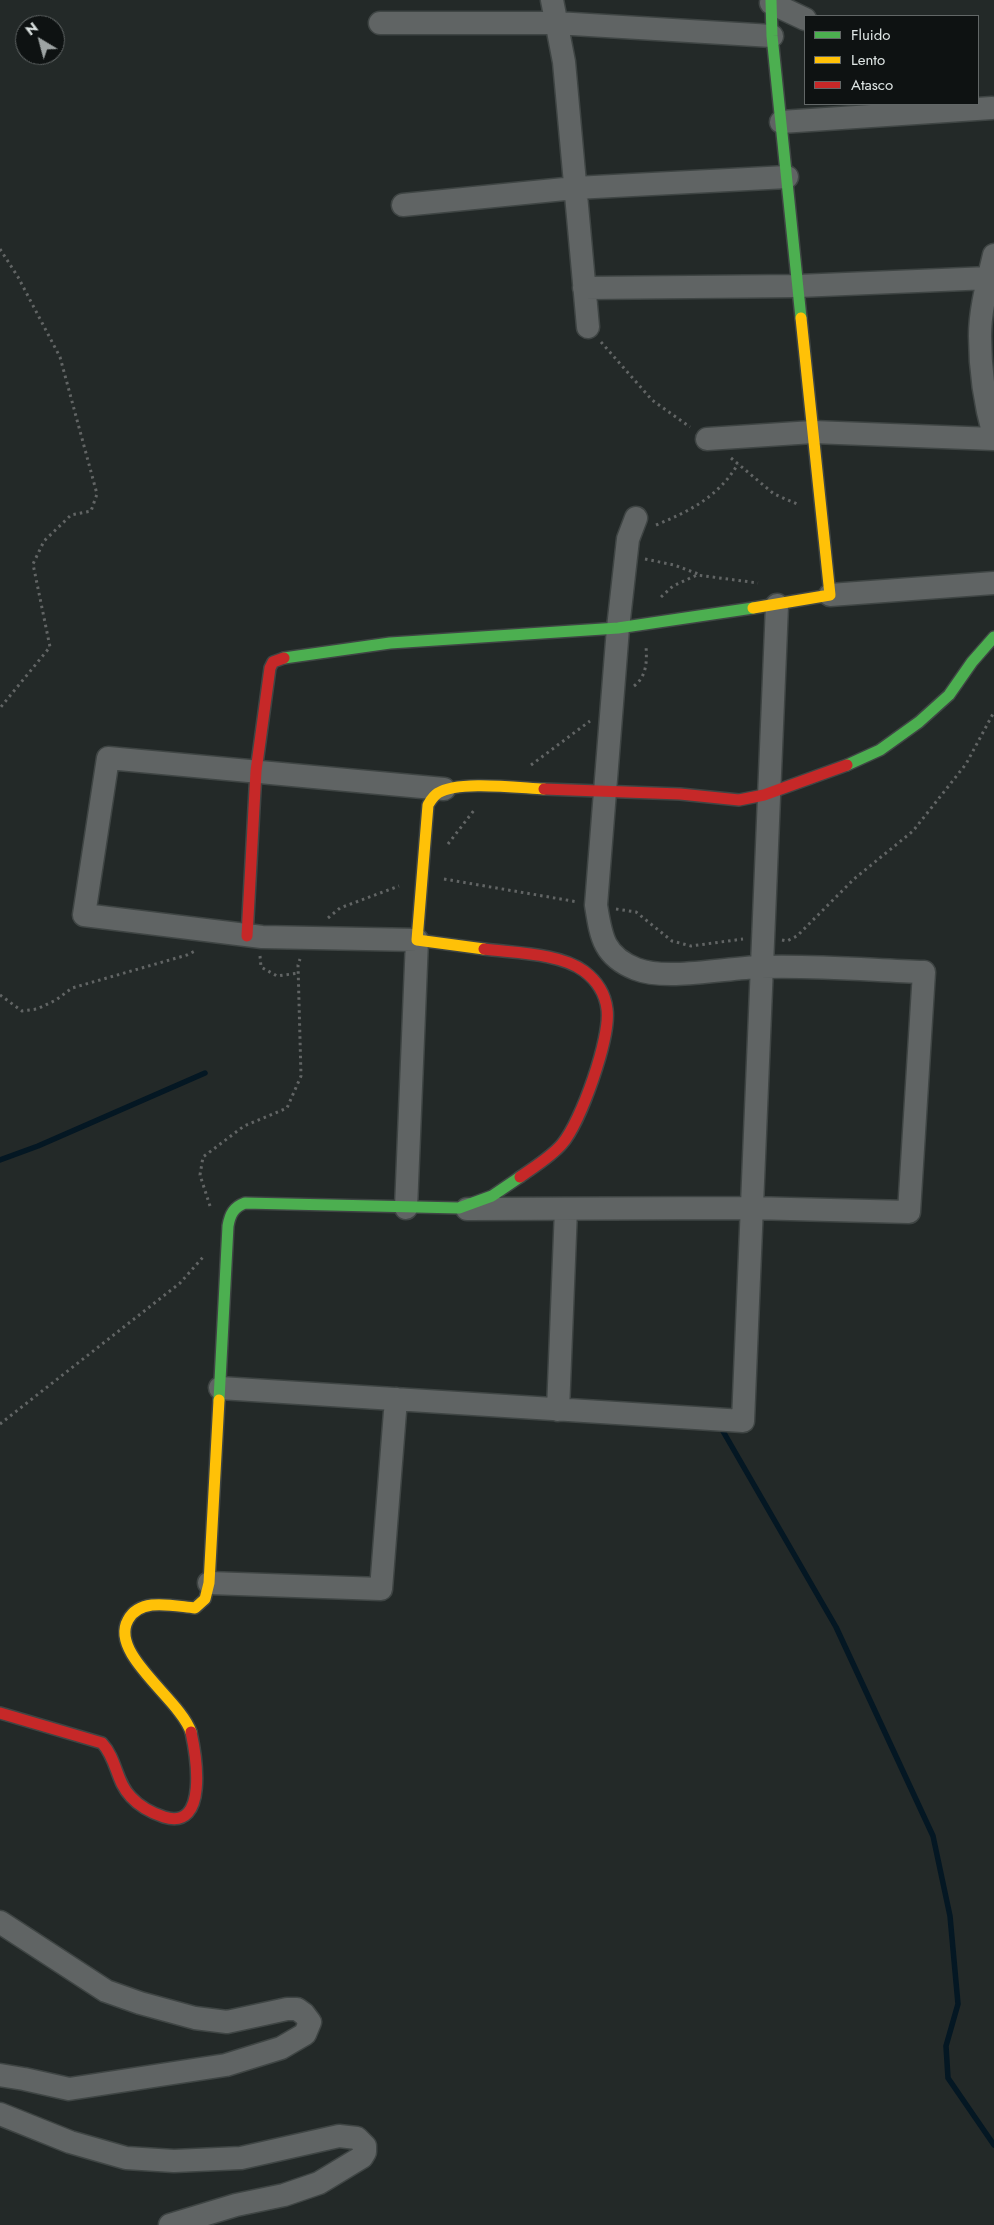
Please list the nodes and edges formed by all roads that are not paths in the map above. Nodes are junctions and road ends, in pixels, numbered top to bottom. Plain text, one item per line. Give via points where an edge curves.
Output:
1 (552, 0) edge
2 (771, 1) edge
3 (804, 18) edge
4 (380, 23) dead end
5 (556, 23) junction
6 (772, 36) junction
7 (988, 106) edge
8 (781, 122) junction
9 (787, 177) junction
10 (575, 188) junction
11 (404, 205) dead end
12 (994, 255) edge
13 (989, 278) junction
14 (798, 286) junction
15 (584, 288) junction
16 (588, 327) road end
17 (813, 432) junction
18 (994, 437) edge
19 (707, 439) road end
20 (636, 518) dead end
21 (994, 583) edge
22 (830, 595) junction
23 (777, 605) junction
24 (618, 628) junction
25 (994, 637) edge
26 (256, 771) junction
27 (444, 789) junction
28 (606, 792) junction
29 (770, 793) junction
30 (255, 936) junction
31 (417, 940) junction
32 (761, 966) junction
33 (406, 1208) junction
34 (566, 1208) junction
35 (751, 1208) junction
36 (459, 1209) junction
37 (220, 1388) junction
38 (396, 1399) junction
39 (558, 1410) junction
40 (209, 1583) junction
41 (0, 1713) edge
42 (0, 1922) edge
43 (0, 2075) edge
44 (0, 2114) edge
45 (170, 2225) edge

1 - 5 street
2 - 3 street
2 - 6 street
4 - 5 street
5 - 6 street
5 - 10 street via 564,62
6 - 8 street
7 - 8 street
8 - 9 street
9 - 10 street
9 - 14 street
10 - 11 street
10 - 15 street
12 - 13 street
13 - 14 street
13 - 18 street via 980,334 984,396
14 - 15 street
14 - 17 street
15 - 16 street
17 - 18 street
17 - 19 street
17 - 22 street
20 - 24 street via 627,544
21 - 22 street
22 - 23 street
23 - 24 street
23 - 29 street
24 - 26 street via 390,643 280,658 270,668
24 - 28 street
25 - 29 street via 949,695 880,750
26 - 27 street
26 - 30 street
26 - 30 street via 108,758 84,916
27 - 28 street via 474,786
27 - 31 street via 427,804
28 - 29 street via 739,800
28 - 32 street via 596,906 601,937 613,955 635,969 660,975
29 - 32 street
30 - 31 street
31 - 33 street
31 - 36 street via 563,960 576,965 594,979 603,991 609,1010 604,1046 581,1114 561,1145 496,1196
32 - 35 street
32 - 35 street via 924,972 909,1212
33 - 36 street
33 - 37 street via 236,1205 228,1228
34 - 35 street
34 - 36 street
34 - 39 street
35 - 39 street via 743,1421
37 - 38 street
37 - 40 street
38 - 39 street
38 - 40 street via 382,1589
40 - 41 street via 205,1599 195,1608 144,1605 131,1614 124,1626 123,1638 130,1654 186,1720 197,1782 193,1804 183,1817 173,1820 160,1816 132,1798 123,1786 110,1750 102,1743
42 - 43 street via 106,1991 140,2003 195,2018 228,2022 297,2009 310,2022 305,2034 280,2048 226,2065 70,2089
44 - 45 street via 70,2142 126,2158 174,2161 242,2158 339,2136 356,2138 364,2146 362,2157 319,2183

